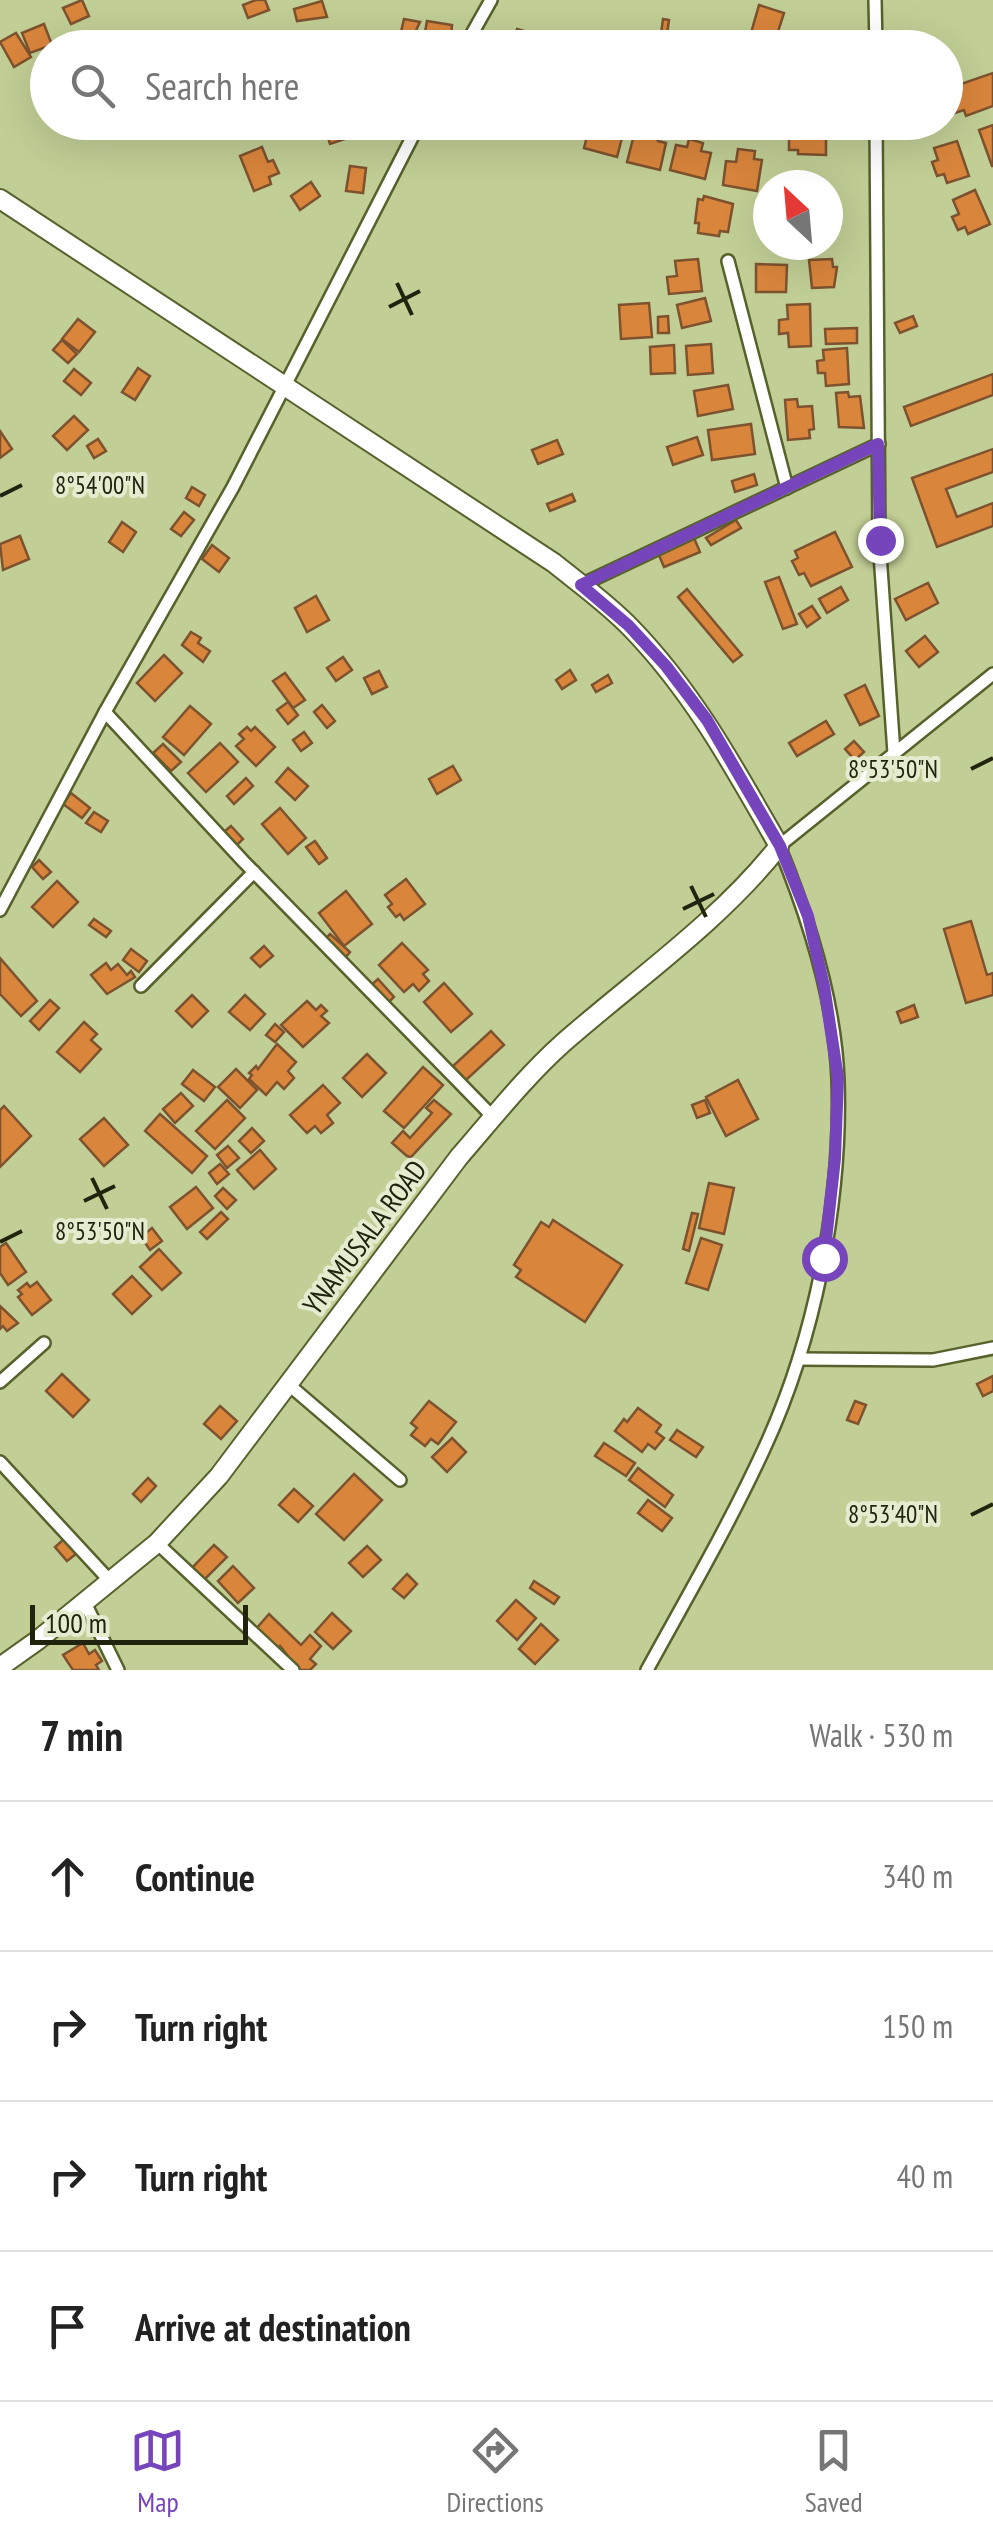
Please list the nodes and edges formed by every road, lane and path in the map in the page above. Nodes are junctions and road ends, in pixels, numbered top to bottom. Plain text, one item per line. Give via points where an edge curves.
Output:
1 (492, 0) edge
2 (875, 0) edge
3 (474, 30) edge
4 (876, 30) edge
5 (411, 140) edge
6 (876, 140) edge
7 (0, 199) edge
8 (728, 260) dead end
9 (284, 386) junction
10 (878, 444) junction
11 (787, 488) junction
12 (581, 585) junction
13 (993, 674) edge
14 (105, 712) junction
15 (894, 754) junction
16 (780, 846) junction
17 (254, 872) junction
18 (0, 910) edge
19 (141, 986) dead end
20 (493, 1117) junction
21 (44, 1344) dead end
22 (993, 1348) edge
23 (799, 1359) junction
24 (0, 1382) edge
25 (288, 1384) junction
26 (0, 1462) edge
27 (400, 1480) dead end
28 (157, 1543) junction
29 (111, 1582) junction
30 (85, 1603) junction
31 (0, 1667) edge
32 (118, 1670) edge
33 (293, 1670) edge
34 (647, 1670) edge

1 - 3 street
2 - 4 street
5 - 9 street
6 - 10 street
7 - 9 main road
8 - 11 street
9 - 12 main road
9 - 14 street
10 - 11 street
10 - 15 street
11 - 12 street
12 - 16 main road via 677,680
13 - 15 street
14 - 17 street
14 - 18 street
15 - 16 street
16 - 20 main road, YNAMUSALA ROAD via 737,895 559,1046
16 - 23 street via 808,916 838,1078 824,1258
17 - 19 street
17 - 20 street
20 - 25 main road, YNAMUSALA ROAD
21 - 24 street
22 - 23 street via 933,1360
23 - 34 street via 766,1446
25 - 27 street
25 - 28 main road, YNAMUSALA ROAD via 220,1476
26 - 29 street
28 - 29 main road, YNAMUSALA ROAD
28 - 33 street
29 - 30 main road, YNAMUSALA ROAD
30 - 31 main road, YNAMUSALA ROAD
30 - 32 street

